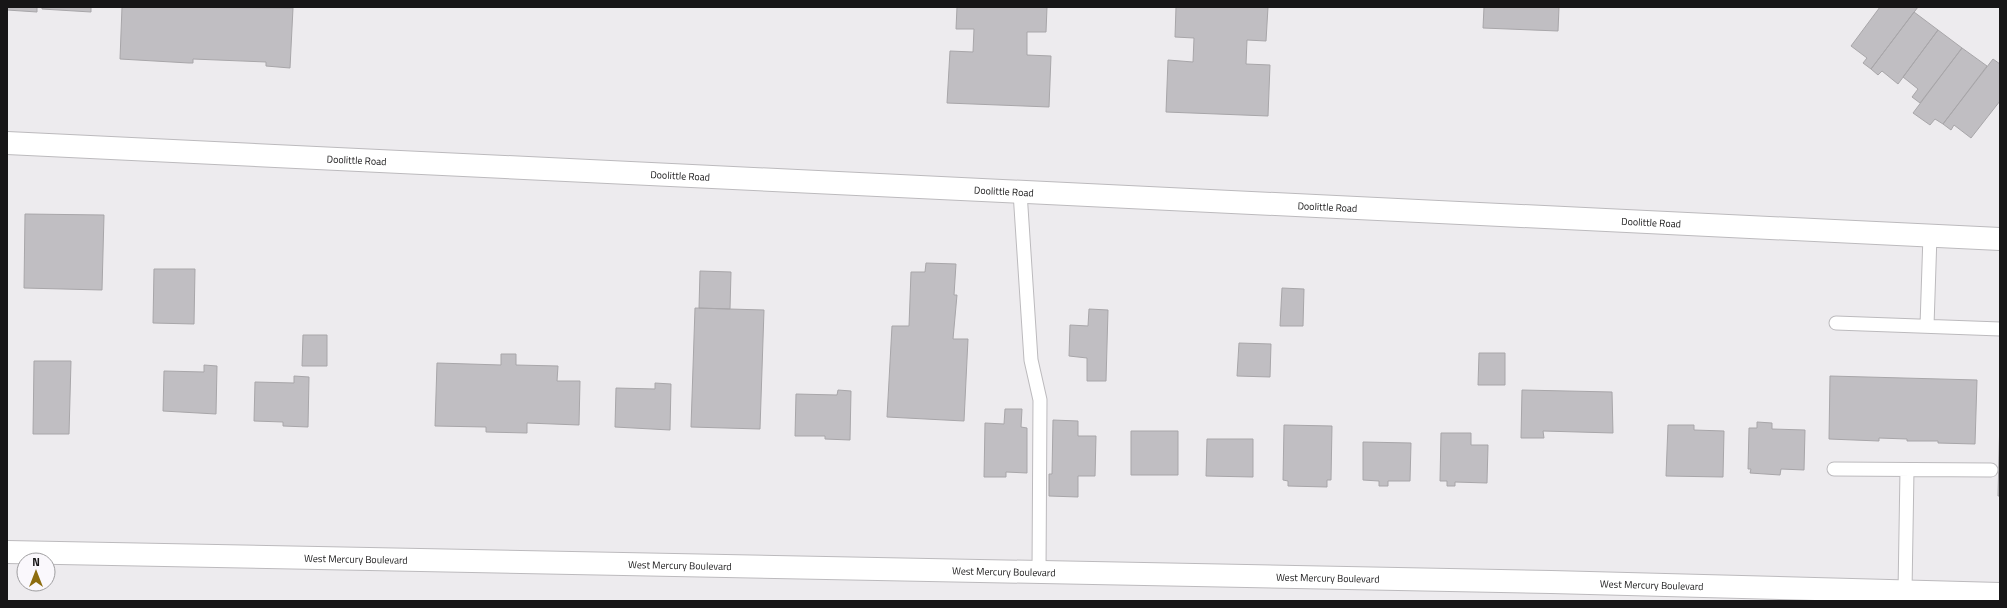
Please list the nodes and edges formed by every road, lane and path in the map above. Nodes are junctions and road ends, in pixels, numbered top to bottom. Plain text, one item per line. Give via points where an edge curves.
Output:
1 (7, 143) edge
2 (1020, 192) junction
3 (1930, 235) junction
4 (2000, 239) edge
5 (1836, 323) dead end
6 (1927, 326) junction
7 (2000, 329) edge
8 (1834, 469) dead end
9 (1907, 470) junction
10 (1991, 470) dead end
11 (7, 552) edge
12 (1039, 572) junction
13 (1905, 592) junction
14 (2000, 594) edge

1 - 2 street, Doolittle Road
2 - 3 street, Doolittle Road
2 - 12 lane via 1030,360 1040,400
3 - 4 street, Doolittle Road
3 - 6 lane
5 - 6 lane
6 - 7 lane
8 - 9 lane
9 - 10 lane
9 - 13 lane
11 - 12 street, West Mercury Boulevard
12 - 13 street, West Mercury Boulevard
13 - 14 street, West Mercury Boulevard

